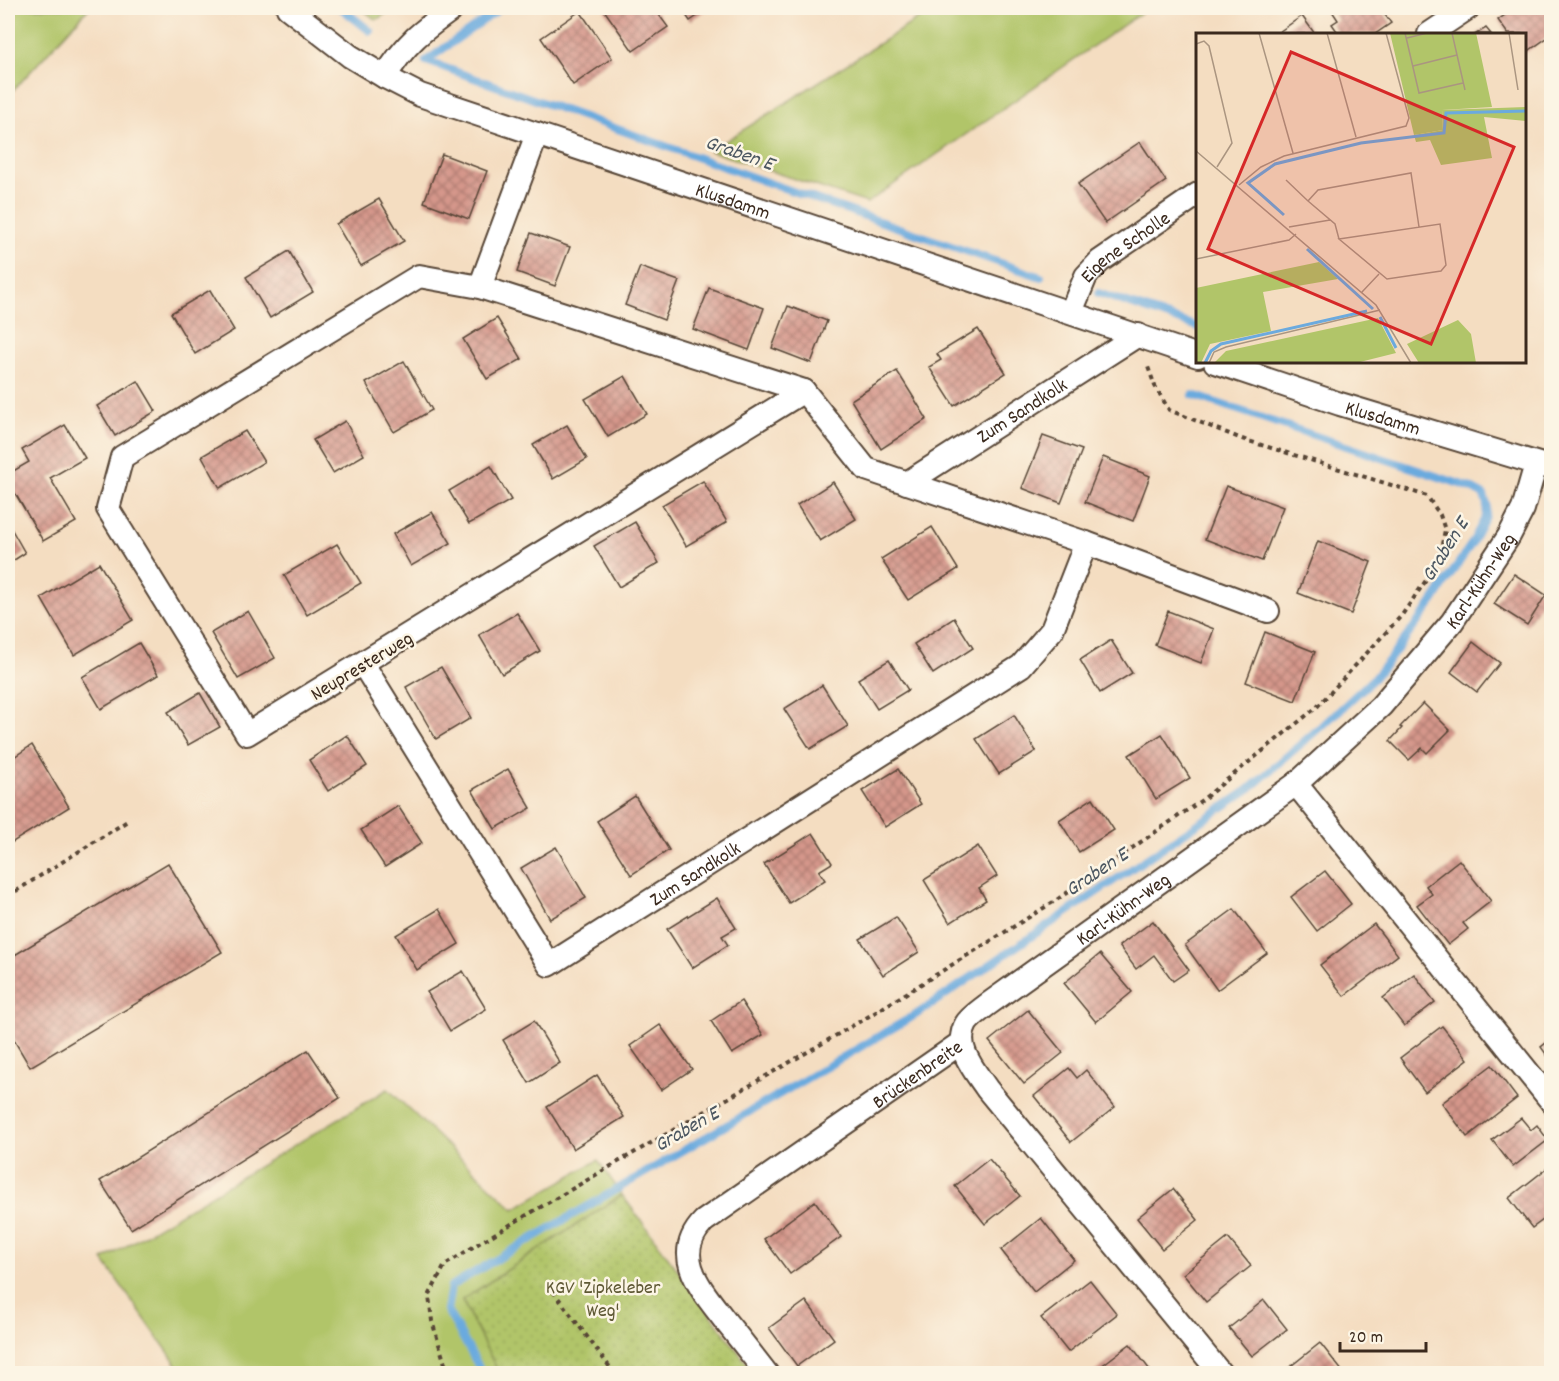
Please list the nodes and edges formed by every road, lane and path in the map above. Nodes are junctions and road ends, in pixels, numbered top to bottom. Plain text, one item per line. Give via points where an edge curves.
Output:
1 (288, 8) edge
2 (454, 8) edge
3 (1468, 8) edge
4 (1430, 33) edge
5 (385, 77) junction
6 (537, 134) junction
7 (1196, 195) edge
8 (480, 287) junction
9 (1071, 312) junction
10 (1138, 335) junction
11 (1196, 356) edge
12 (1218, 363) edge
13 (804, 391) junction
14 (1544, 466) edge
15 (907, 483) junction
16 (1086, 543) junction
17 (1268, 611) dead end
18 (363, 664) junction
19 (1296, 784) junction
20 (129, 820) dead end
21 (8, 896) edge
22 (962, 1042) junction
23 (1551, 1102) edge
24 (553, 1291) dead end
25 (446, 1374) edge
26 (615, 1374) edge
27 (767, 1374) edge
28 (1221, 1374) edge

1 - 5 street, Klusdamm via 350,56
2 - 5 street via 416,35
3 - 4 street
5 - 6 street, Klusdamm via 420,95
6 - 8 street
6 - 9 street, Klusdamm
7 - 9 street, Eigene Scholle via 1100,261 1086,276
8 - 13 street, Neupresterweg
8 - 18 street, Neupresterweg via 419,276 122,457 108,510 247,734
9 - 10 street, Klusdamm
10 - 11 street, Klusdamm
10 - 15 street, Zum Sandkolk
10 - 25 path via 1155,386 1168,410 1242,439 1427,496 1445,530 1438,563 1402,615 1317,707 1202,800 1055,901 872,1016 445,1265 429,1296
12 - 14 street, Klusdamm
13 - 15 street via 867,469
13 - 18 street, Neupresterweg
14 - 19 street, Karl-Kühn-Weg via 1509,536 1452,622 1382,705
15 - 16 street
16 - 17 street
16 - 18 street, Zum Sandkolk via 1052,630 1022,666 549,965
19 - 22 street, Karl-Kühn-Weg via 987,1005 966,1024
19 - 23 street
20 - 21 path
22 - 27 street, Brückenbreite via 695,1231 688,1251 698,1285
22 - 28 street, Brückenbreite via 967,1061 987,1089
24 - 26 path

